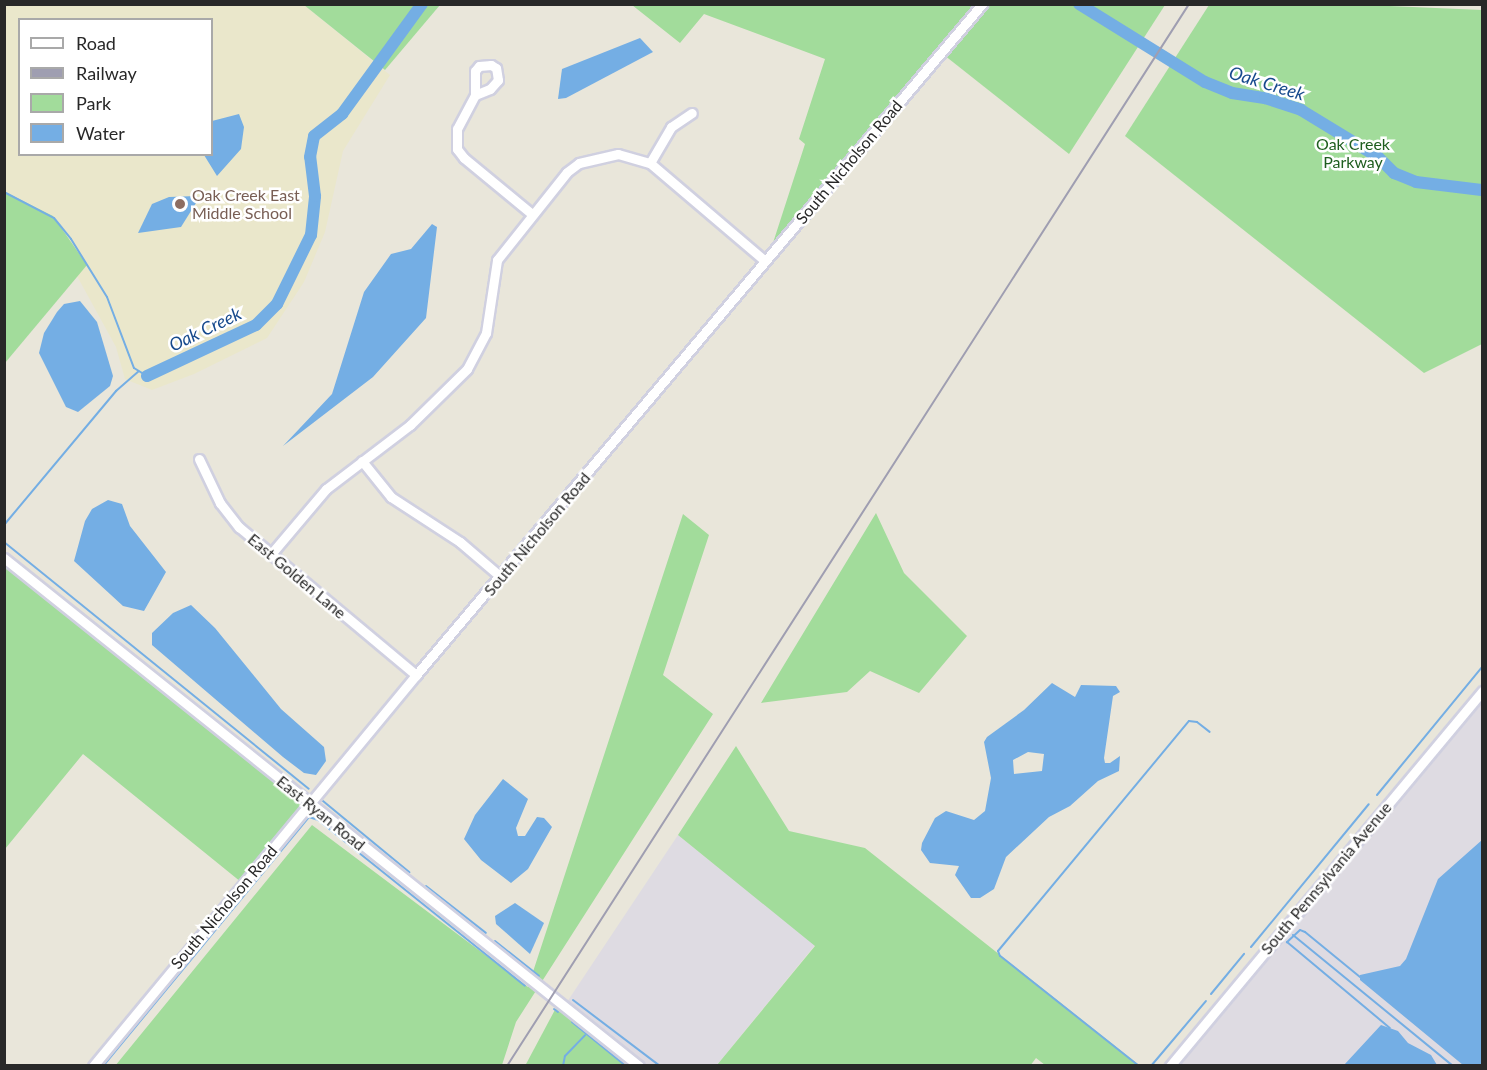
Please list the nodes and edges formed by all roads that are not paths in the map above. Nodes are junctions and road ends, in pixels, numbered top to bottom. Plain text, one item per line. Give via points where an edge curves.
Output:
1 (982, 4) edge
2 (475, 95) dead end
3 (692, 113) dead end
4 (650, 163) junction
5 (532, 214) junction
6 (765, 261) junction
7 (199, 459) dead end
8 (362, 461) junction
9 (270, 554) junction
10 (4, 558) edge
11 (501, 577) junction
12 (416, 675) junction
13 (1482, 691) edge
14 (309, 804) junction
15 (93, 1065) edge
16 (639, 1065) edge
17 (1170, 1065) edge

1 - 6 street, South Nicholson Road
2 - 5 street via 457,129 457,149
3 - 4 street via 672,127
4 - 5 street via 618,154 579,163
4 - 6 street
5 - 8 street via 497,260 486,333 466,369 440,400
6 - 11 street, South Nicholson Road
7 - 9 street, East Golden Lane via 220,503 239,527
8 - 9 street via 326,489
8 - 11 street via 391,497 460,542
9 - 12 street, East Golden Lane
10 - 14 street, East Ryan Road
11 - 12 street, South Nicholson Road
12 - 14 street, South Nicholson Road
13 - 17 street, South Pennsylvania Avenue
14 - 15 street, South Nicholson Road
14 - 16 street, East Ryan Road

